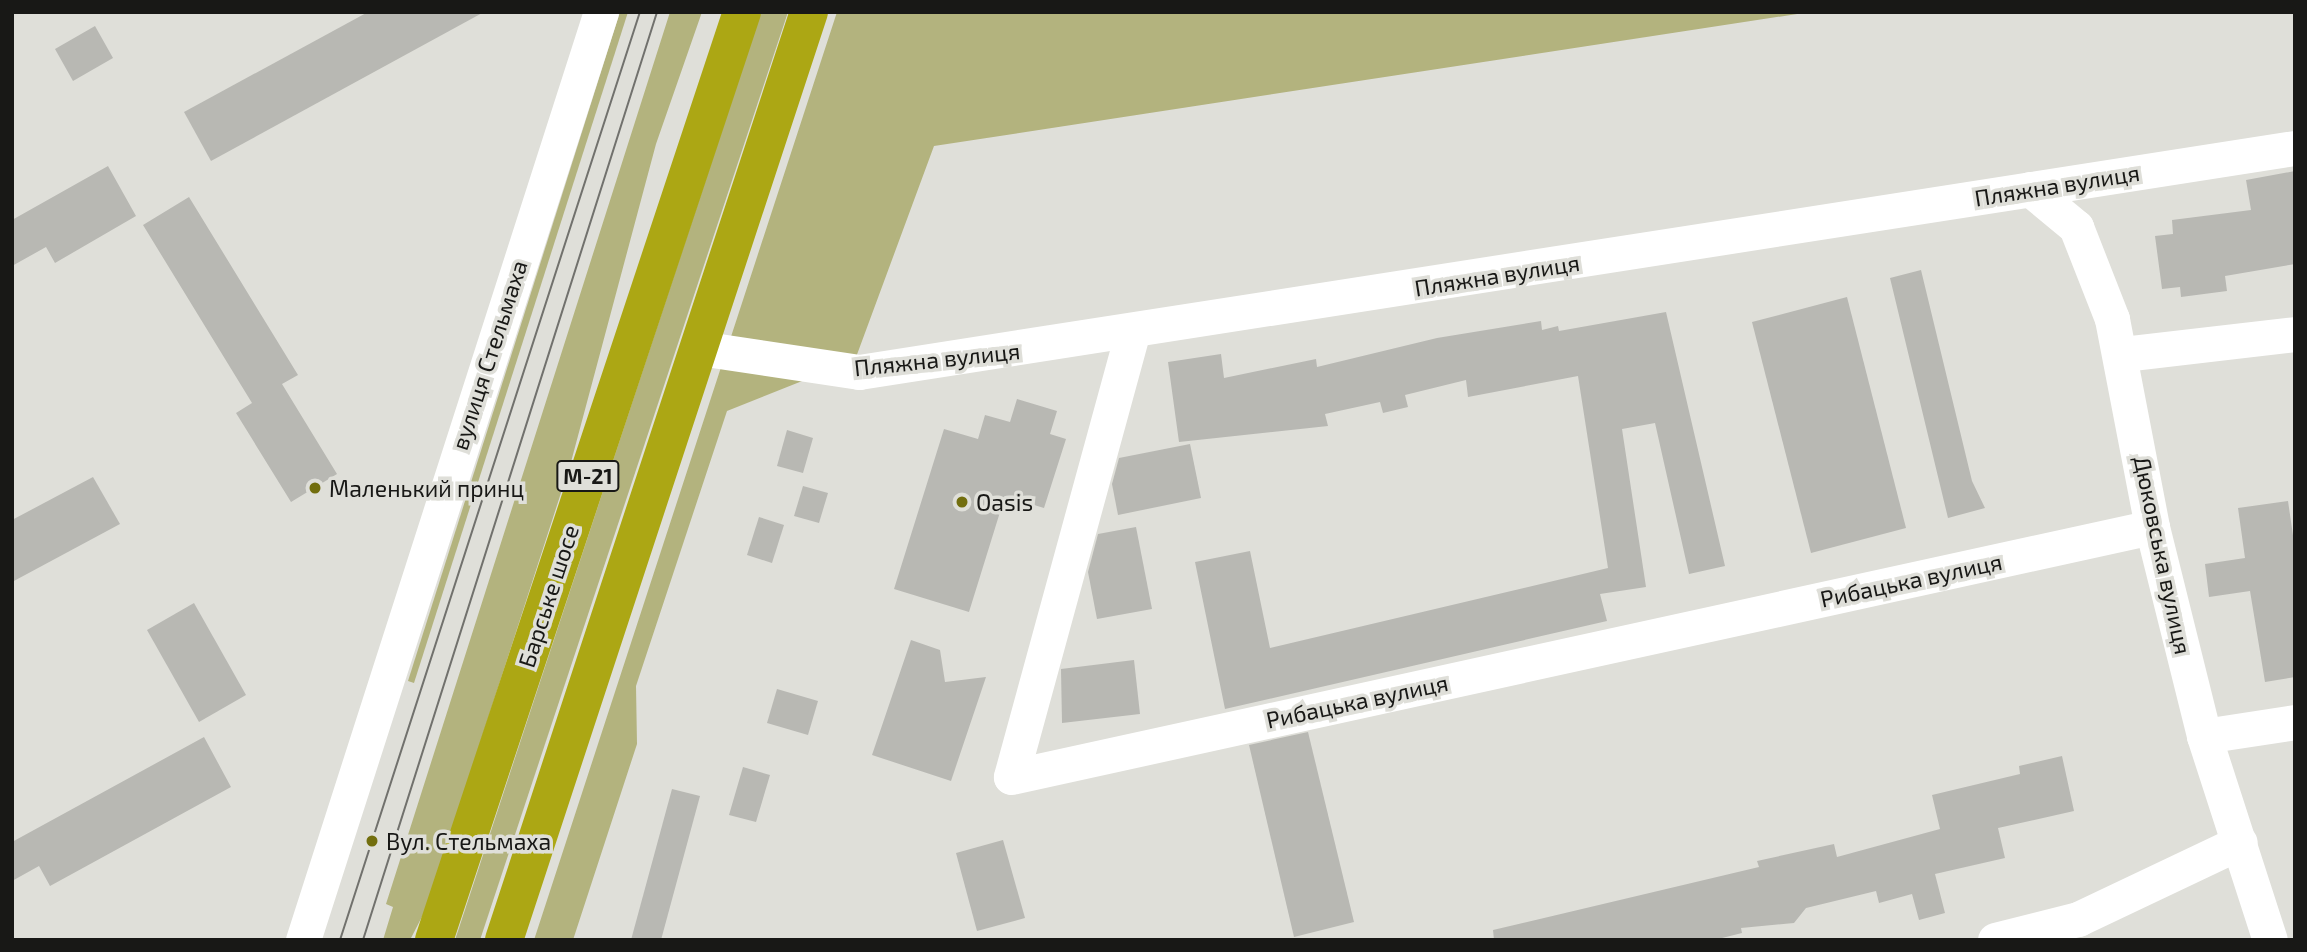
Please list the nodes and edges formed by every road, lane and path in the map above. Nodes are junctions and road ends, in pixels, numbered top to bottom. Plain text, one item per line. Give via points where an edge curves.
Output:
1 (601, 12) edge
2 (742, 12) edge
3 (809, 12) edge
4 (2295, 148) edge
5 (2030, 189) junction
6 (1132, 334) junction
7 (2295, 334) edge
8 (699, 348) junction
9 (2123, 354) junction
10 (2152, 527) junction
11 (2295, 722) edge
12 (2204, 736) junction
13 (2240, 842) junction
14 (303, 940) edge
15 (434, 940) edge
16 (504, 940) edge
17 (1994, 940) edge
18 (2270, 940) edge

1 - 14 street, вулиця Стельмаха
2 - 15 highway, Барське шосе / М-21
3 - 8 highway, М-21
4 - 5 street, Пляжна вулиця
5 - 6 street, Пляжна вулиця
5 - 9 street, Дюковська вулиця via 2076,228
6 - 8 street, Пляжна вулиця via 859,372
6 - 10 street, Рибацька вулиця via 1011,777
7 - 9 street
8 - 16 highway, М-21
9 - 10 street, Дюковська вулиця
10 - 12 street, Дюковська вулиця
11 - 12 street
12 - 13 street, Дюковська вулиця
13 - 17 street via 2078,919
13 - 18 street, Дюковська вулиця

